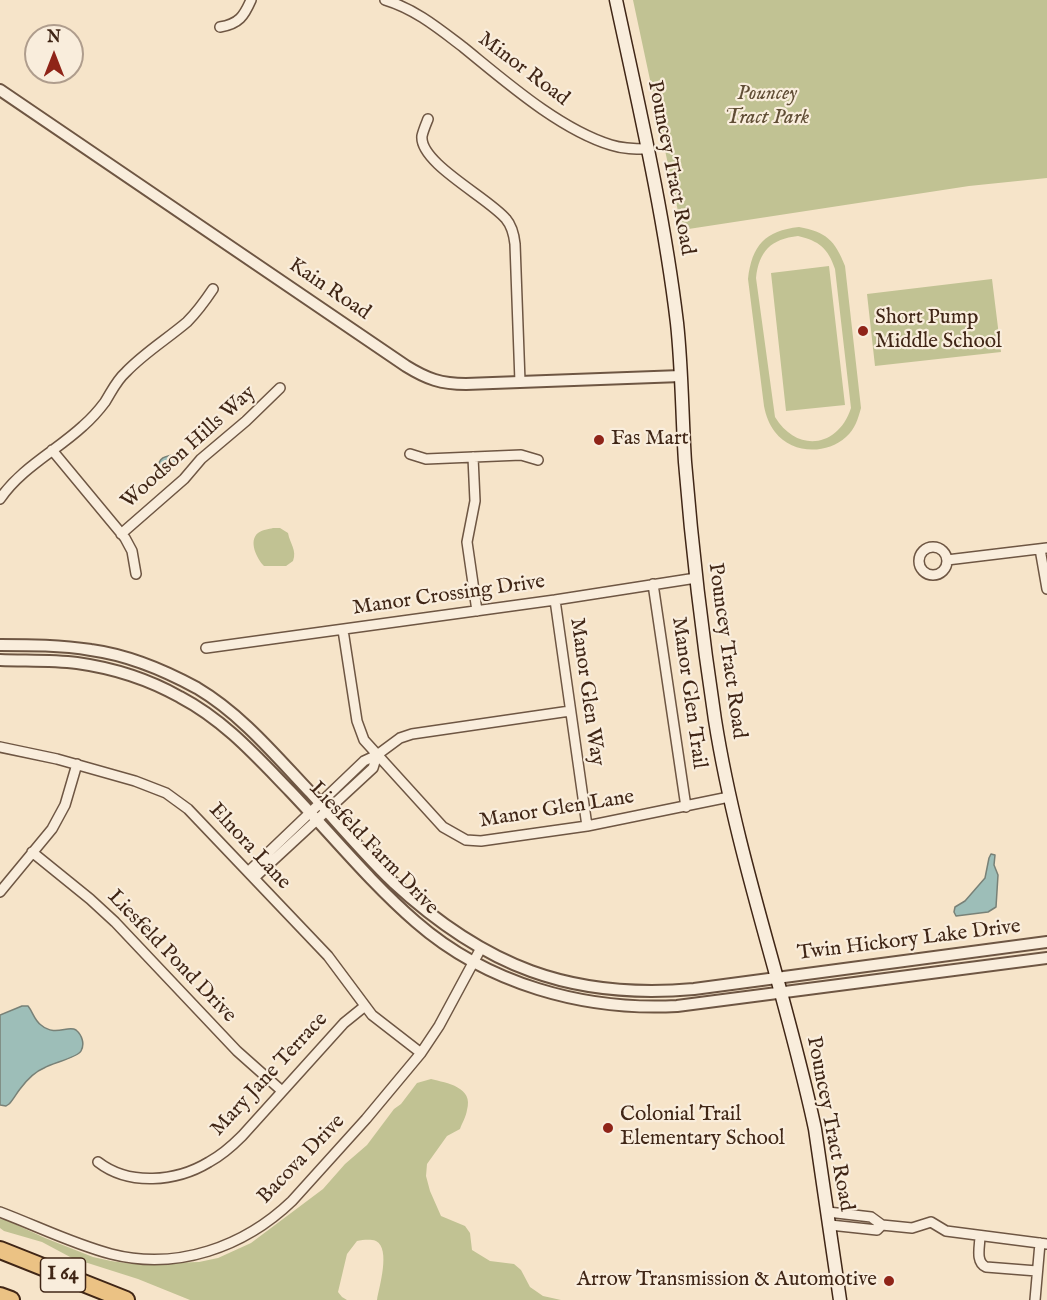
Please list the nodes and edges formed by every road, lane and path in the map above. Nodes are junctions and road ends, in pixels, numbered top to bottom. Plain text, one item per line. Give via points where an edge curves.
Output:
1 (252, 0) edge
2 (385, 0) edge
3 (616, 0) edge
4 (220, 27) dead end
5 (0, 90) edge
6 (428, 119) dead end
7 (648, 149) junction
8 (213, 289) dead end
9 (681, 376) junction
10 (520, 381) junction
11 (280, 388) dead end
12 (52, 450) junction
13 (410, 454) dead end
14 (473, 457) junction
15 (538, 460) dead end
16 (0, 499) edge
17 (121, 534) junction
18 (1044, 548) edge
19 (947, 560) dead end
20 (136, 574) dead end
21 (696, 578) junction
22 (654, 584) junction
23 (1047, 589) edge
24 (555, 600) junction
25 (477, 611) junction
26 (342, 630) junction
27 (0, 645) edge
28 (206, 648) dead end
29 (0, 660) edge
30 (570, 711) junction
31 (0, 747) edge
32 (377, 755) junction
33 (77, 764) junction
34 (729, 797) junction
35 (324, 807) junction
36 (686, 807) junction
37 (314, 816) junction
38 (587, 826) junction
39 (32, 852) junction
40 (251, 875) junction
41 (0, 892) edge
42 (1047, 942) edge
43 (480, 948) junction
44 (1047, 958) edge
45 (473, 961) junction
46 (776, 978) junction
47 (780, 993) junction
48 (365, 1006) junction
49 (421, 1053) junction
50 (282, 1091) junction
51 (98, 1161) dead end
52 (0, 1212) edge
53 (828, 1212) junction
54 (830, 1225) junction
55 (882, 1225) junction
56 (980, 1236) junction
57 (1043, 1243) edge
58 (0, 1250) edge
59 (1037, 1271) junction
60 (0, 1296) edge
61 (11, 1300) edge
62 (126, 1300) edge
63 (840, 1300) edge
64 (1035, 1300) edge

1 - 4 street via 238,21
2 - 7 street, Minor Road via 414,12 441,30 561,121 613,146
3 - 7 main road, Pouncey Tract Road
5 - 10 street, Kain Road via 419,374 448,384
6 - 10 street via 422,137 436,163 498,210 511,225
7 - 9 main road, Pouncey Tract Road via 668,262
8 - 12 street via 188,321 125,372 84,426
9 - 10 street, Kain Road
9 - 21 main road, Pouncey Tract Road
11 - 17 street, Woodson Hills Way
12 - 16 street via 7,488
12 - 17 street
13 - 14 street via 426,459
14 - 15 street via 521,455
14 - 25 street via 476,501 467,542
17 - 20 street via 132,551
18 - 19 street
18 - 23 street
21 - 22 street, Manor Crossing Drive
21 - 34 main road, Pouncey Tract Road
22 - 24 street, Manor Crossing Drive
22 - 36 street, Manor Glen Trail
24 - 25 street, Manor Crossing Drive
24 - 30 street, Manor Glen Way
25 - 26 street, Manor Crossing Drive
26 - 28 street, Manor Crossing Drive
26 - 32 street, Manor Glen Lane via 360,731
27 - 35 street, Liesfeld Farm Drive via 93,650 164,671 198,689 243,722
29 - 37 street, Liesfeld Farm Drive via 105,668 178,695 240,740
30 - 32 street via 412,734
30 - 38 street, Manor Glen Way
31 - 33 street, Elnora Lane
32 - 35 street via 373,768
32 - 38 street, Manor Glen Lane via 443,827 466,840
33 - 39 street via 65,805 52,829
33 - 40 street, Elnora Lane via 166,793 188,809
34 - 36 street, Manor Glen Lane
34 - 46 main road, Pouncey Tract Road
35 - 37 street
35 - 43 street, Liesfeld Farm Drive via 392,880 433,916
36 - 38 street, Manor Glen Lane
37 - 40 street
37 - 45 street, Liesfeld Farm Drive via 416,923
39 - 41 street
39 - 50 street, Liesfeld Pond Drive via 115,922 237,1051
40 - 48 street, Elnora Lane via 328,956
42 - 46 street, Twin Hickory Lake Drive
43 - 45 street, Bacova Drive
43 - 46 street, Liesfeld Farm Drive via 542,975 617,990 667,991
44 - 47 street, Twin Hickory Lake Drive
45 - 47 street, Liesfeld Farm Drive via 540,990 616,1006 677,1006
45 - 49 street, Bacova Drive via 440,1026
46 - 47 main road, Pouncey Tract Road
47 - 53 main road, Pouncey Tract Road via 810,1103
48 - 49 street, Elnora Lane
48 - 50 street, Mary Jane Terrace via 344,1023
49 - 52 street, Bacova Drive via 292,1201 261,1227 227,1245 182,1258 133,1258 93,1248
50 - 51 street, Mary Jane Terrace via 226,1151 199,1168 171,1177 142,1178 120,1174
53 - 54 main road, Pouncey Tract Road
53 - 55 street via 871,1218
54 - 55 street via 877,1230
54 - 63 main road, Pouncey Tract Road
55 - 56 street via 912,1228 931,1222 946,1231
56 - 57 street
56 - 59 street via 981,1264
57 - 59 street
58 - 62 highway, I 64
59 - 64 street
60 - 61 highway, I 64

